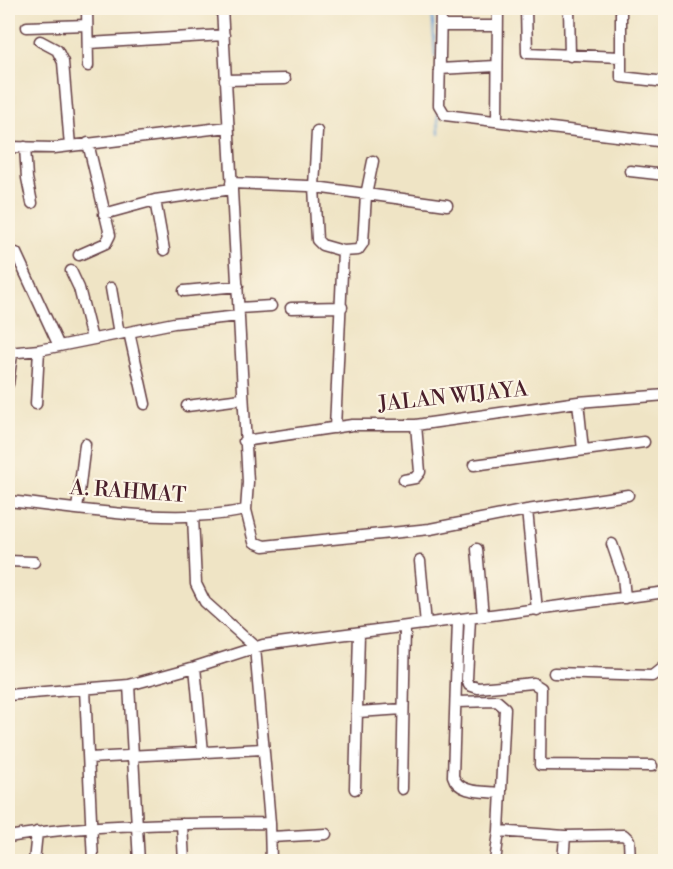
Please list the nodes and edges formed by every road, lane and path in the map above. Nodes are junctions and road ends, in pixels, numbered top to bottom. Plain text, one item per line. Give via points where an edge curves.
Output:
1 (87, 8) edge
2 (222, 8) edge
3 (441, 8) edge
4 (498, 8) edge
5 (526, 8) edge
6 (569, 8) edge
7 (621, 8) edge
8 (87, 25) junction
9 (442, 26) junction
10 (497, 26) junction
11 (27, 27) dead end
12 (224, 35) junction
13 (40, 41) dead end
14 (89, 43) junction
15 (570, 56) junction
16 (620, 57) junction
17 (88, 66) dead end
18 (496, 66) junction
19 (439, 69) junction
20 (285, 79) dead end
21 (225, 80) junction
22 (666, 82) edge
23 (497, 121) junction
24 (228, 127) junction
25 (317, 131) dead end
26 (666, 142) edge
27 (88, 143) junction
28 (70, 146) junction
29 (8, 147) edge
30 (25, 147) junction
31 (373, 161) dead end
32 (630, 171) dead end
33 (666, 175) edge
34 (231, 186) junction
35 (314, 186) junction
36 (366, 195) junction
37 (155, 200) junction
38 (32, 203) dead end
39 (447, 205) dead end
40 (104, 214) junction
41 (164, 250) dead end
42 (343, 251) junction
43 (16, 253) dead end
44 (79, 255) dead end
45 (71, 271) dead end
46 (237, 286) junction
47 (111, 288) dead end
48 (184, 291) dead end
49 (271, 306) dead end
50 (342, 307) junction
51 (291, 308) dead end
52 (239, 312) junction
53 (124, 333) junction
54 (92, 339) junction
55 (59, 346) junction
56 (39, 350) junction
57 (10, 354) edge
58 (8, 384) edge
59 (666, 395) edge
60 (242, 399) junction
61 (578, 402) junction
62 (36, 404) dead end
63 (145, 404) dead end
64 (187, 406) dead end
65 (416, 424) junction
66 (335, 428) junction
67 (244, 441) junction
68 (644, 442) dead end
69 (85, 444) dead end
70 (583, 450) junction
71 (474, 465) dead end
72 (404, 480) dead end
73 (628, 495) dead end
74 (8, 501) edge
75 (77, 509) junction
76 (246, 510) junction
77 (527, 510) junction
78 (193, 516) junction
79 (612, 544) dead end
80 (477, 549) dead end
81 (8, 561) edge
82 (420, 561) dead end
83 (34, 562) dead end
84 (666, 592) edge
85 (625, 598) junction
86 (537, 610) junction
87 (483, 616) junction
88 (470, 618) junction
89 (458, 620) junction
90 (426, 624) junction
91 (405, 627) junction
92 (359, 633) junction
93 (255, 647) junction
94 (666, 665) edge
95 (195, 668) junction
96 (554, 673) dead end
97 (129, 685) junction
98 (85, 689) junction
99 (8, 695) edge
100 (456, 702) junction
101 (403, 709) junction
102 (358, 712) junction
103 (263, 749) junction
104 (203, 752) junction
105 (134, 756) junction
106 (89, 758) junction
107 (652, 766) dead end
108 (355, 789) dead end
109 (402, 789) dead end
110 (501, 793) junction
111 (182, 824) junction
112 (270, 824) junction
113 (137, 827) junction
114 (91, 830) junction
115 (499, 831) junction
116 (37, 832) junction
117 (326, 834) dead end
118 (8, 836) edge
119 (565, 836) junction
120 (271, 837) junction
121 (34, 861) edge
122 (93, 861) edge
123 (139, 861) edge
124 (184, 861) edge
125 (271, 861) edge
126 (495, 861) edge
127 (563, 861) edge
128 (630, 861) edge

1 - 8 street
2 - 12 street
3 - 9 street
4 - 10 street
5 - 15 street via 527,53
6 - 15 street
7 - 16 street
8 - 11 street
8 - 14 street
9 - 10 street
9 - 19 street
10 - 18 street
12 - 14 street
12 - 21 street
13 - 28 street via 57,50 63,62
14 - 17 street
15 - 16 street
16 - 22 street via 623,79
18 - 19 street
18 - 23 street
19 - 23 street via 440,105 445,115
20 - 21 street
21 - 24 street
23 - 26 street
24 - 27 street
24 - 34 street
25 - 35 street
27 - 28 street
27 - 40 street
28 - 30 street
29 - 30 street
30 - 38 street
31 - 36 street
32 - 33 street
34 - 35 street
34 - 37 street
34 - 46 street
35 - 36 street
35 - 42 street via 317,240
36 - 39 street
36 - 42 street via 362,247
37 - 40 street
37 - 41 street
40 - 44 street via 110,227 109,241
42 - 50 street
43 - 55 street
45 - 54 street via 80,288
46 - 48 street
46 - 52 street
47 - 53 street
49 - 52 street
50 - 51 street
50 - 66 street
52 - 53 street
52 - 60 street
53 - 54 street
53 - 63 street
54 - 55 street
55 - 56 street
56 - 57 street
56 - 62 street
57 - 58 street
59 - 61 street, JALAN WIJAYA
60 - 64 street
60 - 67 street
61 - 65 street, JALAN WIJAYA
61 - 70 street
65 - 66 street, JALAN WIJAYA
65 - 72 street via 420,472 415,478
66 - 67 street, JALAN WIJAYA
67 - 76 street
68 - 70 street
69 - 75 street
70 - 71 street
73 - 77 street
74 - 75 street, A. RAHMAT
75 - 78 street, A. RAHMAT
76 - 77 street via 253,540 264,546 430,529
76 - 78 street, A. RAHMAT
77 - 86 street
78 - 93 street via 196,584 205,602
79 - 85 street via 623,576
80 - 87 street
81 - 83 street
82 - 90 street
84 - 85 street
85 - 86 street
86 - 87 street
87 - 88 street
88 - 89 street
88 - 107 street via 466,679 471,686 533,683 541,688 540,765
89 - 90 street
89 - 100 street
90 - 91 street
91 - 92 street
91 - 101 street
92 - 93 street
92 - 102 street
93 - 95 street
93 - 103 street
94 - 96 street via 652,676
95 - 97 street
95 - 104 street
97 - 98 street
97 - 105 street
98 - 99 street
98 - 106 street
100 - 110 street via 455,782 468,789
100 - 110 street via 504,704
101 - 102 street
101 - 109 street
102 - 108 street
103 - 104 street
103 - 112 street
104 - 105 street
105 - 106 street
105 - 113 street
106 - 114 street
110 - 115 street
111 - 112 street
111 - 113 street
111 - 124 street
112 - 120 street
113 - 114 street
113 - 123 street
114 - 116 street
114 - 122 street
115 - 119 street
115 - 126 street
116 - 118 street
116 - 121 street
117 - 120 street
119 - 127 street
119 - 128 street via 624,835 630,840
120 - 125 street

